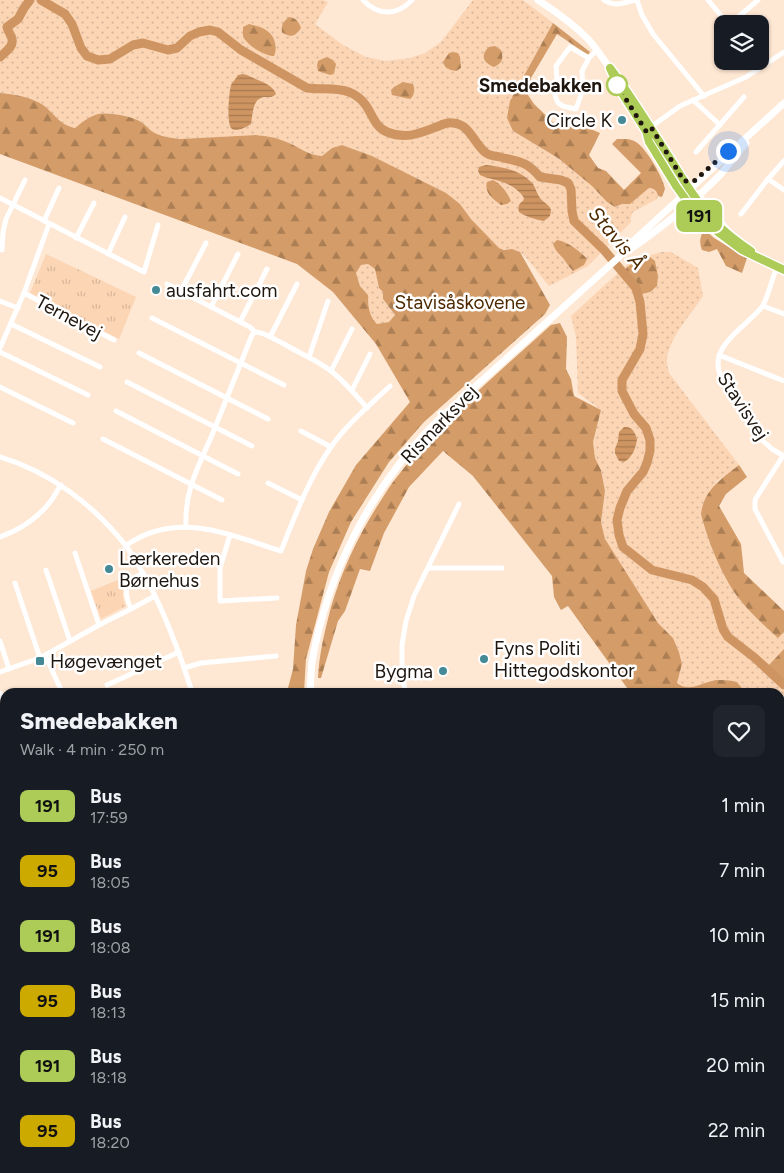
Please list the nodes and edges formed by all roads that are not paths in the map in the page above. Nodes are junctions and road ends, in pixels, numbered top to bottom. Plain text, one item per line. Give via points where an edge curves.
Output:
1 (363, 0) edge
2 (412, 0) edge
3 (538, 0) edge
4 (604, 0) edge
5 (636, 0) edge
6 (708, 0) edge
7 (758, 0) edge
8 (721, 15) edge
9 (740, 15) edge
10 (597, 50) junction
11 (784, 52) edge
12 (590, 58) junction
13 (769, 63) edge
14 (759, 70) edge
15 (704, 96) junction
16 (744, 97) dead end
17 (693, 100) junction
18 (784, 103) edge
19 (762, 124) junction
20 (720, 125) junction
21 (648, 129) junction
22 (743, 140) junction
23 (696, 152) dead end
24 (784, 161) edge
25 (768, 179) junction
26 (25, 180) dead end
27 (684, 181) junction
28 (59, 188) dead end
29 (784, 190) edge
30 (689, 197) junction
31 (0, 198) edge
32 (94, 203) dead end
33 (12, 205) junction
34 (741, 214) dead end
35 (125, 217) dead end
36 (47, 222) junction
37 (158, 225) dead end
38 (76, 238) junction
39 (738, 242) joint
40 (206, 243) dead end
41 (2, 250) dead end
42 (108, 254) junction
43 (238, 254) dead end
44 (618, 258) junction
45 (763, 260) junction
46 (777, 267) junction
47 (267, 270) dead end
48 (784, 270) edge
49 (167, 284) dead end
50 (297, 284) dead end
51 (181, 291) junction
52 (24, 293) junction
53 (0, 301) edge
54 (328, 301) dead end
55 (763, 306) junction
56 (211, 307) junction
57 (18, 308) junction
58 (784, 314) edge
59 (152, 318) dead end
60 (240, 322) junction
61 (12, 324) junction
62 (352, 330) dead end
63 (255, 332) junction
64 (270, 338) junction
65 (114, 340) dead end
66 (0, 350) edge
67 (139, 352) dead end
68 (370, 354) dead end
69 (719, 355) junction
70 (309, 358) junction
71 (240, 363) junction
72 (100, 367) dead end
73 (331, 371) junction
74 (784, 381) edge
75 (127, 382) dead end
76 (284, 385) dead end
77 (390, 386) dead end
78 (0, 387) edge
79 (352, 390) junction
80 (88, 395) dead end
81 (227, 398) junction
82 (366, 408) junction
83 (116, 411) dead end
84 (268, 418) dead end
85 (72, 423) dead end
86 (216, 427) junction
87 (302, 431) dead end
88 (103, 439) dead end
89 (252, 446) dead end
90 (331, 447) junction
91 (0, 456) edge
92 (203, 456) junction
93 (783, 456) edge
94 (238, 474) dead end
95 (268, 483) dead end
96 (190, 484) junction
97 (61, 485) junction
98 (222, 500) dead end
99 (302, 500) junction
100 (459, 504) dead end
101 (186, 527) junction
102 (0, 530) edge
103 (230, 535) junction
104 (1, 536) edge
105 (126, 546) junction
106 (75, 553) dead end
107 (783, 562) edge
108 (428, 568) junction
109 (502, 568) dead end
110 (46, 570) dead end
111 (143, 573) junction
112 (15, 583) dead end
113 (155, 596) junction
114 (277, 598) dead end
115 (132, 609) junction
116 (99, 625) junction
117 (0, 641) edge
118 (70, 641) junction
119 (179, 652) junction
120 (42, 656) junction
121 (276, 656) dead end
122 (184, 668) junction
123 (9, 669) junction
124 (0, 672) edge
125 (107, 684) dead end
126 (60, 688) edge
127 (191, 688) edge
128 (310, 688) edge
129 (404, 688) edge

1 - 2 street via 385,12 399,10
3 - 10 main road via 576,27
4 - 5 street via 618,5
5 - 15 street via 653,34
6 - 8 street
7 - 9 street
10 - 12 street
10 - 21 main road
11 - 13 street
12 - 12 street via 582,71 583,89 576,109 562,107 555,100 556,66 570,47
14 - 15 street
15 - 17 street
16 - 20 street
17 - 20 street
17 - 21 street
18 - 19 main road, Rismarksvej
19 - 22 main road, Rismarksvej
19 - 30 main road, Rismarksvej via 720,174
20 - 23 street
21 - 27 main road
21 - 30 main road
21 - 30 main road via 652,150
22 - 27 main road via 694,181
22 - 30 main road, Rismarksvej
24 - 25 street
25 - 29 street
25 - 34 street
26 - 33 street
27 - 30 main road
28 - 36 street, Ternevej
30 - 39 main road
30 - 44 main road, Rismarksvej via 630,244
30 - 44 main road via 659,232
30 - 45 street via 707,224 742,250
31 - 33 street
32 - 38 street
33 - 36 street
33 - 41 street
35 - 42 street
36 - 38 street
36 - 52 street, Ternevej
37 - 42 street via 144,272
38 - 42 street
39 - 45 street
40 - 51 street
43 - 56 street
44 - 128 main road, Rismarksvej via 438,420 382,487 346,550 334,582 319,630
45 - 46 street
46 - 48 street
46 - 55 street, Stavisvej
47 - 60 street
49 - 51 street
50 - 64 street
51 - 56 street
52 - 57 street, Ternevej
52 - 65 street, Ternevej
53 - 57 street
54 - 70 street
55 - 58 street
55 - 69 street, Stavisvej via 722,347
56 - 60 street
57 - 61 street, Ternevej
59 - 71 street
60 - 63 street
61 - 66 street, Ternevej
61 - 72 street, Ternevej
62 - 73 street
63 - 64 street
63 - 71 street
64 - 70 street
66 - 80 street, Ternevej
67 - 81 street
68 - 79 street
69 - 74 street
69 - 93 street, Stavisvej via 717,368 720,375 750,423 762,440
70 - 73 street
71 - 76 street
71 - 81 street
73 - 79 street
75 - 86 street
77 - 82 street
78 - 85 street
79 - 82 street
81 - 84 street
81 - 86 street
82 - 90 street
83 - 92 street
86 - 89 street
86 - 92 street
87 - 90 street
88 - 96 street
90 - 99 street
91 - 97 street
92 - 94 street
92 - 96 street
93 - 107 street via 755,504 777,556
95 - 99 street
96 - 98 street
96 - 101 street
97 - 104 street via 38,515 23,527
97 - 105 street via 85,504
99 - 103 street via 281,551
100 - 108 street
101 - 103 street
101 - 105 street via 152,532
102 - 104 street
103 - 114 street via 220,568 220,601
105 - 111 street
106 - 116 street
108 - 109 street
108 - 129 street via 406,622 402,645
110 - 118 street
111 - 113 street
111 - 115 street via 132,578 127,587 126,596
112 - 120 street
113 - 115 street
113 - 119 street
115 - 116 street
116 - 118 street
117 - 123 street
118 - 120 street
119 - 122 street
119 - 125 street
120 - 123 street
120 - 126 street
121 - 122 street via 201,663
122 - 127 street
123 - 124 street

